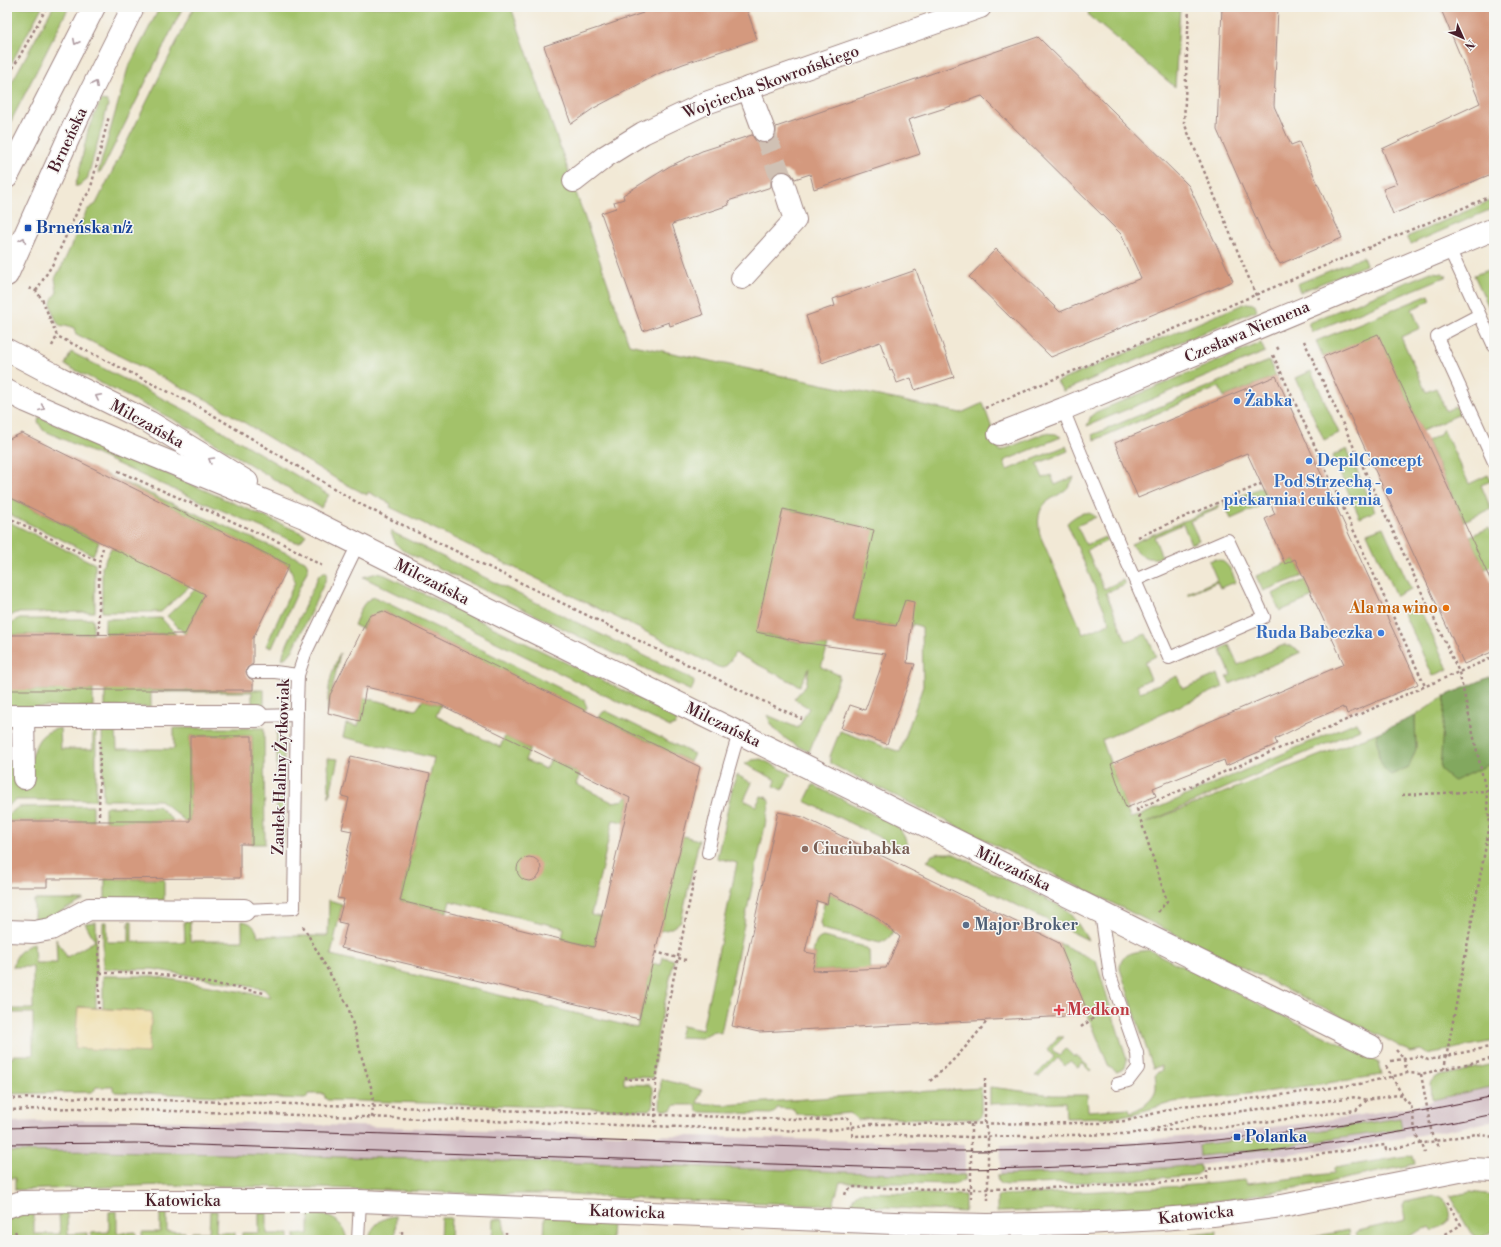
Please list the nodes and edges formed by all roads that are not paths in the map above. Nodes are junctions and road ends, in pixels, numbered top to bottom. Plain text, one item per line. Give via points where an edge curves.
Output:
1 (94, 7) edge
2 (133, 7) edge
3 (980, 7) edge
4 (748, 88) junction
5 (764, 131) tunnel mouth
6 (7, 177) edge
7 (574, 182) dead end
8 (783, 183) tunnel mouth
9 (1492, 236) edge
10 (1450, 248) junction
11 (7, 276) edge
12 (742, 278) dead end
13 (1479, 315) junction
14 (1494, 346) edge
15 (7, 350) edge
16 (7, 391) edge
17 (1063, 409) junction
18 (999, 434) dead end
19 (1494, 462) edge
20 (304, 517) junction
21 (358, 544) junction
22 (1135, 580) junction
23 (253, 672) dead end
24 (298, 676) junction
25 (297, 715) junction
26 (15, 716) edge
27 (257, 716) joint
28 (739, 733) junction
29 (24, 778) dead end
30 (708, 853) dead end
31 (244, 910) joint
32 (1101, 912) junction
33 (7, 932) edge
34 (1371, 1046) dead end
35 (1117, 1084) dead end
36 (1494, 1170) edge
37 (360, 1201) junction
38 (7, 1207) edge
39 (892, 1232) edge
40 (358, 1240) edge

1 -> 6 street
11 -> 2 street, Brneńska via 77,119
3 - 4 street, Wojciecha Skowrońskiego
4 - 5 street
4 - 7 street, Wojciecha Skowrońskiego via 706,103 643,133 606,156
8 - 12 street via 795,220
9 - 10 street, Czesława Niemena
10 - 13 lane
10 - 17 street, Czesława Niemena
13 - 14 lane
13 - 19 lane via 1437,337
20 -> 15 street, Milczańska via 149,422
16 -> 20 street, Milczańska via 113,439
17 - 18 street, Czesława Niemena
17 - 22 lane
20 - 21 street, Milczańska
21 - 24 lane, Zaułek Haliny Żytkowiak via 305,654
21 - 28 street, Milczańska
22 - 22 lane via 1228,540 1264,617 1169,658
23 - 24 lane
24 - 25 lane, Zaułek Haliny Żytkowiak
25 - 27 lane
25 - 31 lane, Zaułek Haliny Żytkowiak via 294,908
26 - 27 street
26 - 29 street
28 - 30 lane
28 - 32 street, Milczańska
31 - 33 street via 89,909 51,929
32 - 34 street, Milczańska
32 - 35 lane via 1110,975 1137,1054 1138,1068 1128,1081
36 - 39 street, Katowicka via 1470,1168 1289,1204 1213,1215 1092,1223 970,1225
37 - 38 street, Katowicka via 65,1201 21,1202
37 - 39 street, Katowicka
37 - 40 lane

